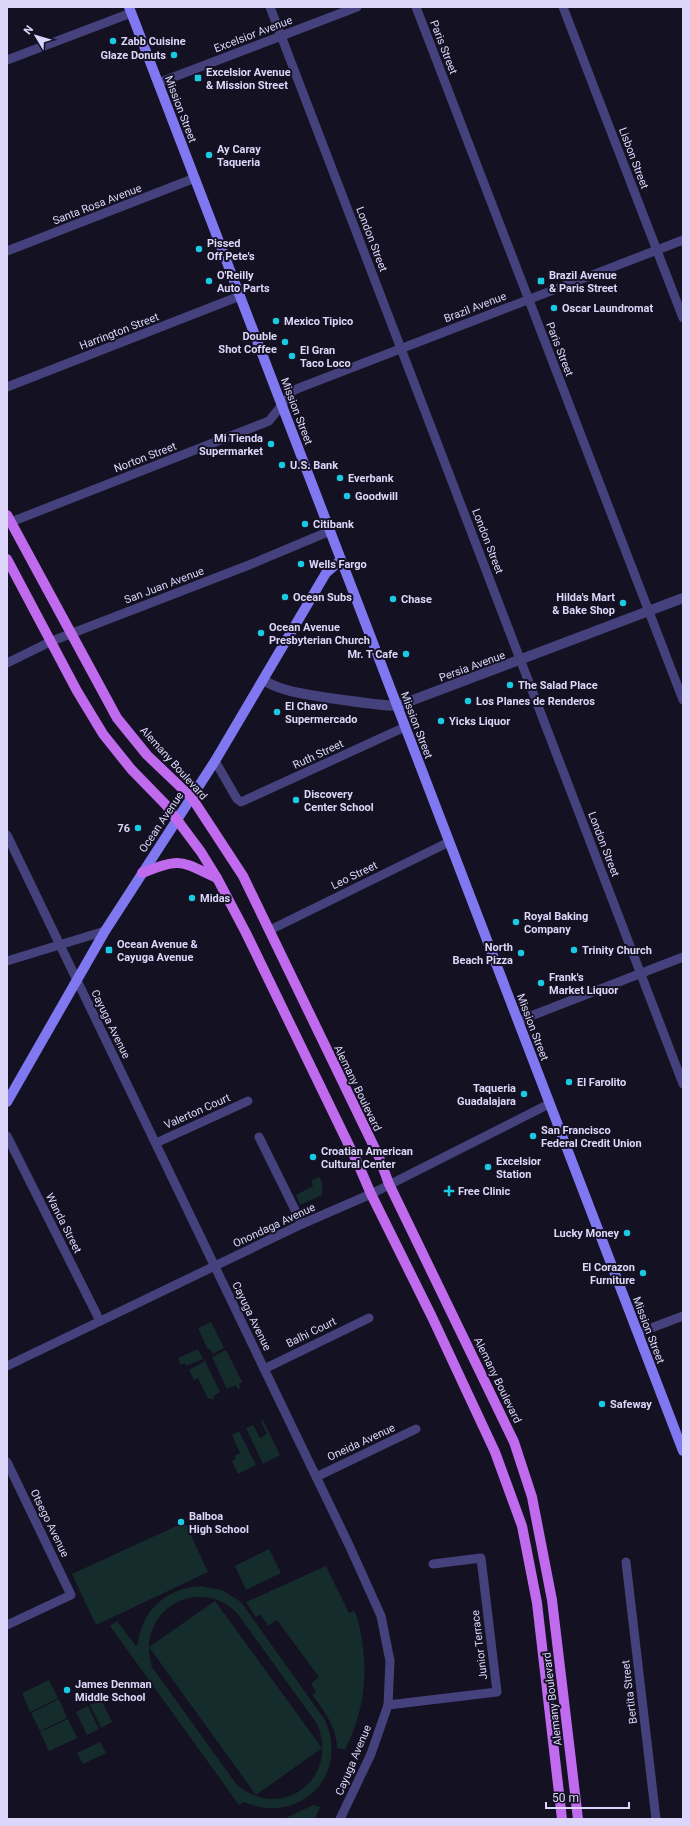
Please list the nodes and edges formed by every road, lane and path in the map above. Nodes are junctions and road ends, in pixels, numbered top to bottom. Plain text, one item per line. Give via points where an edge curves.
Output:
1 (270, 7) edge
2 (357, 7) edge
3 (416, 7) edge
4 (563, 7) edge
5 (130, 10) edge
6 (281, 36) junction
7 (7, 60) edge
8 (158, 83) junction
9 (195, 178) junction
10 (683, 240) edge
11 (657, 250) junction
12 (7, 251) edge
13 (240, 296) junction
14 (528, 299) junction
15 (683, 318) edge
16 (401, 349) junction
17 (7, 387) edge
18 (282, 406) junction
19 (9, 519) edge
20 (330, 531) junction
21 (7, 559) edge
22 (341, 560) junction
23 (683, 598) edge
24 (649, 611) junction
25 (71, 634) junction
26 (52, 641) junction
27 (521, 660) junction
28 (7, 663) edge
29 (263, 680) junction
30 (683, 700) edge
31 (397, 706) junction
32 (405, 727) junction
33 (215, 761) junction
34 (192, 798) junction
35 (177, 820) junction
36 (7, 834) edge
37 (449, 842) junction
38 (142, 873) junction
39 (217, 878) junction
40 (270, 930) junction
41 (104, 931) junction
42 (59, 944) junction
43 (683, 957) edge
44 (7, 961) edge
45 (640, 973) junction
46 (76, 980) junction
47 (518, 1021) junction
48 (683, 1084) edge
49 (248, 1101) dead end
50 (7, 1102) edge
51 (549, 1104) junction
52 (7, 1136) edge
53 (259, 1137) dead end
54 (156, 1143) junction
55 (389, 1184) junction
56 (371, 1194) junction
57 (302, 1224) junction
58 (215, 1266) junction
59 (683, 1316) edge
60 (369, 1318) dead end
61 (100, 1321) junction
62 (638, 1333) junction
63 (7, 1366) edge
64 (264, 1368) junction
65 (416, 1429) dead end
66 (683, 1451) edge
67 (7, 1462) edge
68 (316, 1477) junction
69 (626, 1562) dead end
70 (433, 1564) dead end
71 (7, 1625) edge
72 (388, 1705) junction
73 (340, 1819) edge
74 (562, 1819) edge
75 (578, 1819) edge
76 (656, 1819) edge

1 - 6 street, London Street
2 - 6 street, Excelsior Avenue
3 - 14 street, Paris Street
4 - 11 street, Lisbon Street
5 - 7 street
5 - 8 main road, Mission Street
6 - 8 street, Excelsior Avenue
6 - 16 street, London Street
8 - 9 main road, Mission Street
9 - 12 street, Santa Rosa Avenue
9 - 13 main road, Mission Street
10 - 11 street, Brazil Avenue
11 - 14 street, Brazil Avenue
11 - 15 street, Lisbon Street
13 - 17 street, Harrington Street
13 - 18 main road, Mission Street
14 - 16 street, Brazil Avenue
14 - 24 street, Paris Street
16 - 18 street, Brazil Avenue via 293,391
16 - 27 street, London Street
18 - 19 street, Norton Street via 269,421
18 - 20 main road, Mission Street
19 - 25 main road, Alemany Boulevard
20 - 22 main road, Mission Street
20 - 25 street, San Juan Avenue
21 - 26 main road, Alemany Boulevard
22 - 29 main road, Ocean Avenue via 326,573
22 - 31 main road, Mission Street
23 - 24 street, Persia Avenue
24 - 27 street, Persia Avenue
24 - 30 street, Paris Street
25 - 26 street, San Juan Avenue
25 - 34 main road, Alemany Boulevard via 117,718 147,755
26 - 28 street, San Juan Avenue
26 - 35 main road, Alemany Boulevard via 103,734 131,769 166,804
27 - 31 street, Persia Avenue
27 - 45 street, London Street
29 - 31 street, Persia Avenue via 275,688 296,693
29 - 33 main road, Ocean Avenue
31 - 32 main road, Mission Street
32 - 33 street, Ruth Street via 241,802
32 - 37 main road, Mission Street
33 - 34 main road, Ocean Avenue
34 - 35 main road, Ocean Avenue
34 - 40 main road, Alemany Boulevard via 243,876
35 - 38 main road, Ocean Avenue
35 - 39 main road, Alemany Boulevard
36 - 42 street, Cayuga Avenue
37 - 40 street, Leo Street
37 - 47 main road, Mission Street
38 - 39 main road via 175,862 185,863
38 - 41 main road, Ocean Avenue
39 - 56 main road, Alemany Boulevard
40 - 55 main road, Alemany Boulevard
41 - 42 street
41 - 46 main road, Ocean Avenue
42 - 44 street
42 - 46 street, Cayuga Avenue
43 - 45 street
45 - 47 street
45 - 48 street, London Street
46 - 50 main road, Ocean Avenue
46 - 54 street, Cayuga Avenue
47 - 51 main road, Mission Street
49 - 54 street, Valerton Court
51 - 55 street, Onondaga Avenue
51 - 62 main road, Mission Street
52 - 61 street, Wanda Street
53 - 57 street
54 - 58 street, Cayuga Avenue
55 - 56 street, Onondaga Avenue
55 - 75 main road, Alemany Boulevard via 514,1442 532,1497 552,1600
56 - 57 street, Onondaga Avenue
56 - 74 main road, Alemany Boulevard via 496,1452 522,1526 537,1603
57 - 58 street, Onondaga Avenue
58 - 61 street, Onondaga Avenue
58 - 64 street, Cayuga Avenue
59 - 62 street
60 - 64 street, Balhi Court
61 - 63 street, Onondaga Avenue
62 - 66 main road, Mission Street
64 - 68 street, Cayuga Avenue
65 - 68 street, Oneida Avenue
67 - 71 street, Otsego Avenue via 71,1594
68 - 72 street, Cayuga Avenue via 381,1616 390,1661
69 - 76 street, Bertita Street
70 - 72 street, Junior Terrace via 481,1558 497,1692
72 - 73 street, Cayuga Avenue via 371,1754

